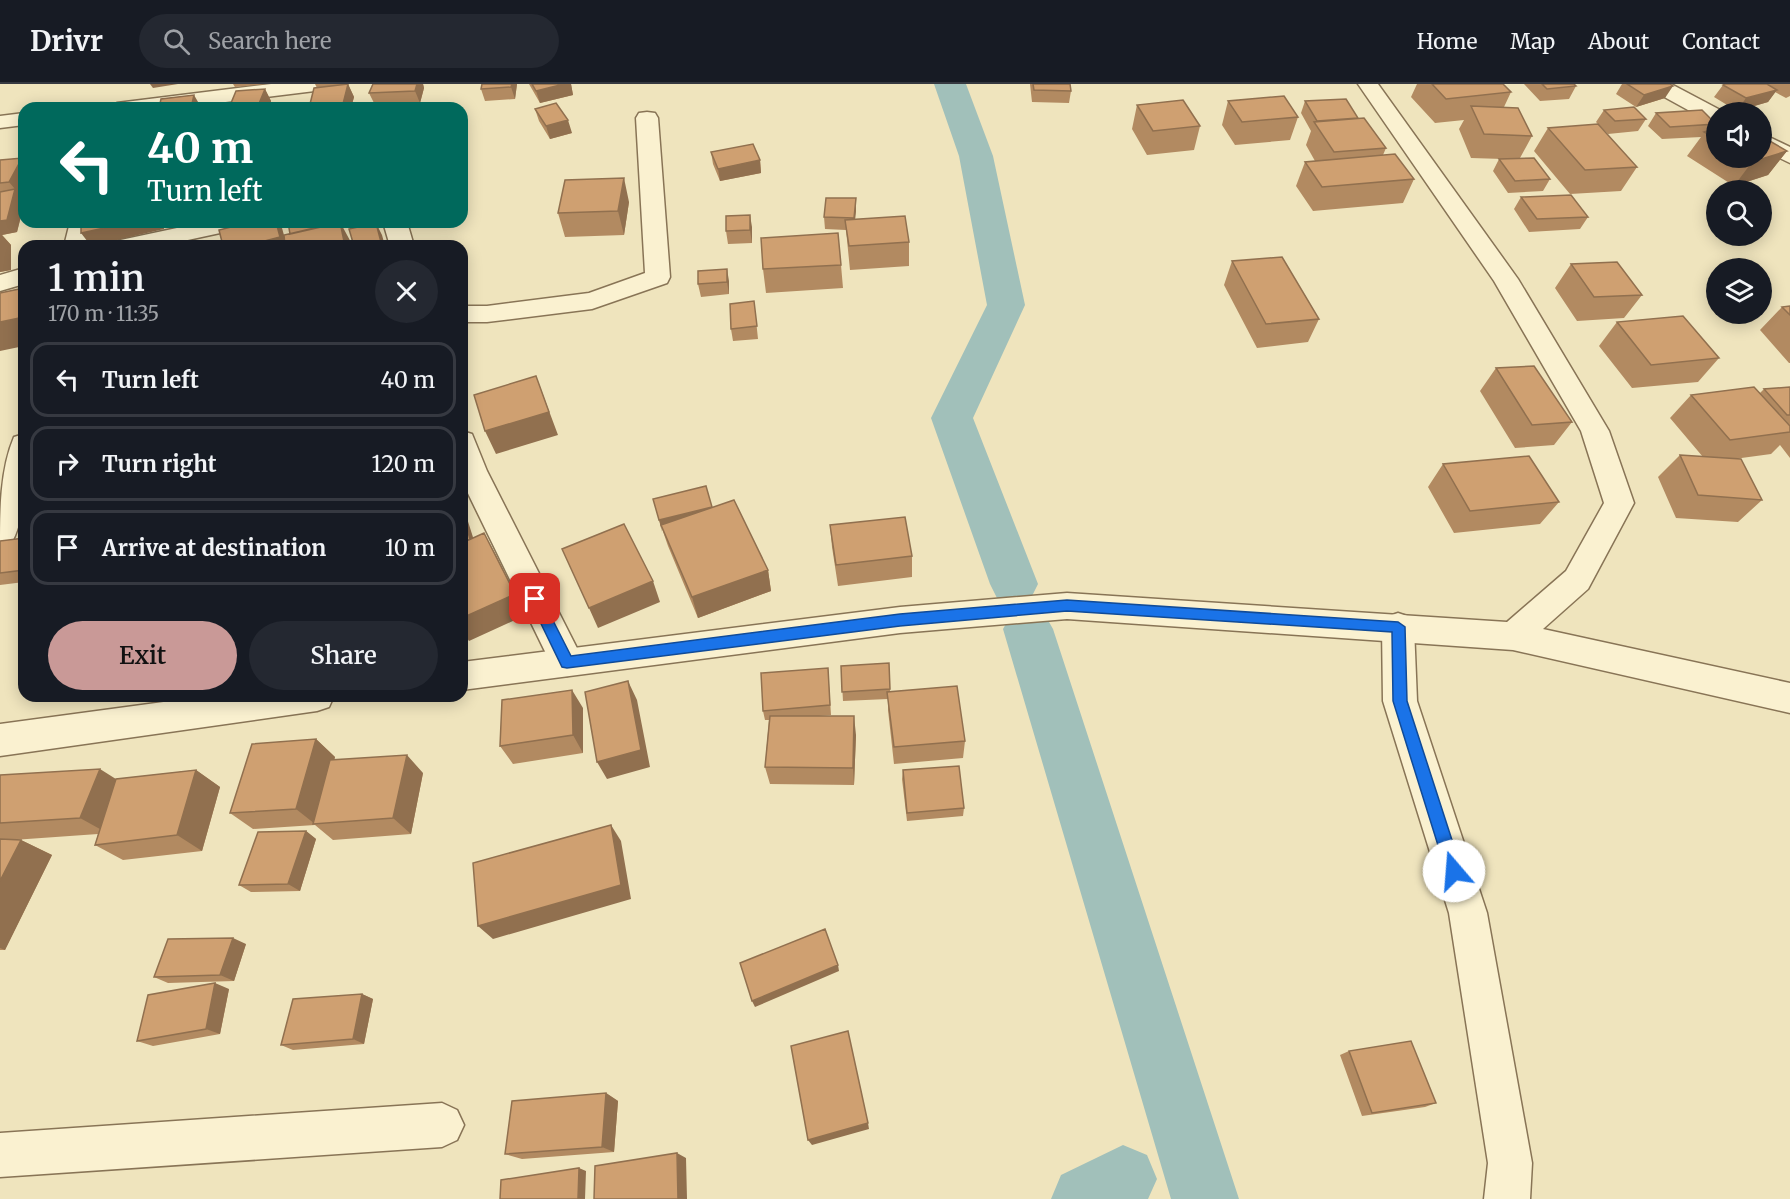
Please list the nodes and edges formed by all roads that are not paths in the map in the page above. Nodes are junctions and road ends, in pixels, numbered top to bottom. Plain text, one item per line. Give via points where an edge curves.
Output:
1 (323, 84) edge
2 (1368, 84) edge
3 (1655, 84) edge
4 (297, 93) edge
5 (136, 102) edge
6 (1706, 111) edge
7 (647, 118) dead end
8 (18, 120) edge
9 (0, 122) edge
10 (1772, 146) edge
11 (1790, 156) edge
12 (212, 228) edge
13 (154, 240) edge
14 (18, 278) edge
15 (0, 283) edge
16 (468, 314) edge
17 (468, 459) edge
18 (18, 467) edge
19 (0, 536) edge
20 (1398, 627) junction
21 (1513, 636) junction
22 (567, 662) junction
23 (468, 675) edge
24 (1790, 698) edge
25 (274, 702) edge
26 (0, 740) edge
27 (442, 1125) dead end
28 (0, 1155) edge
29 (1507, 1199) edge

1 - 4 street
2 - 21 street via 1505,279 1595,431 1619,503 1577,580
3 - 6 street
4 - 5 street
7 - 16 street via 658,278 592,301
8 - 9 street
10 - 11 street
12 - 13 street
14 - 15 street
17 - 22 street
18 - 19 street
20 - 21 street
20 - 22 street via 1067,606 900,620
20 - 29 street via 1400,701 1468,913 1510,1162
21 - 24 street
22 - 23 street
25 - 26 street
27 - 28 street

